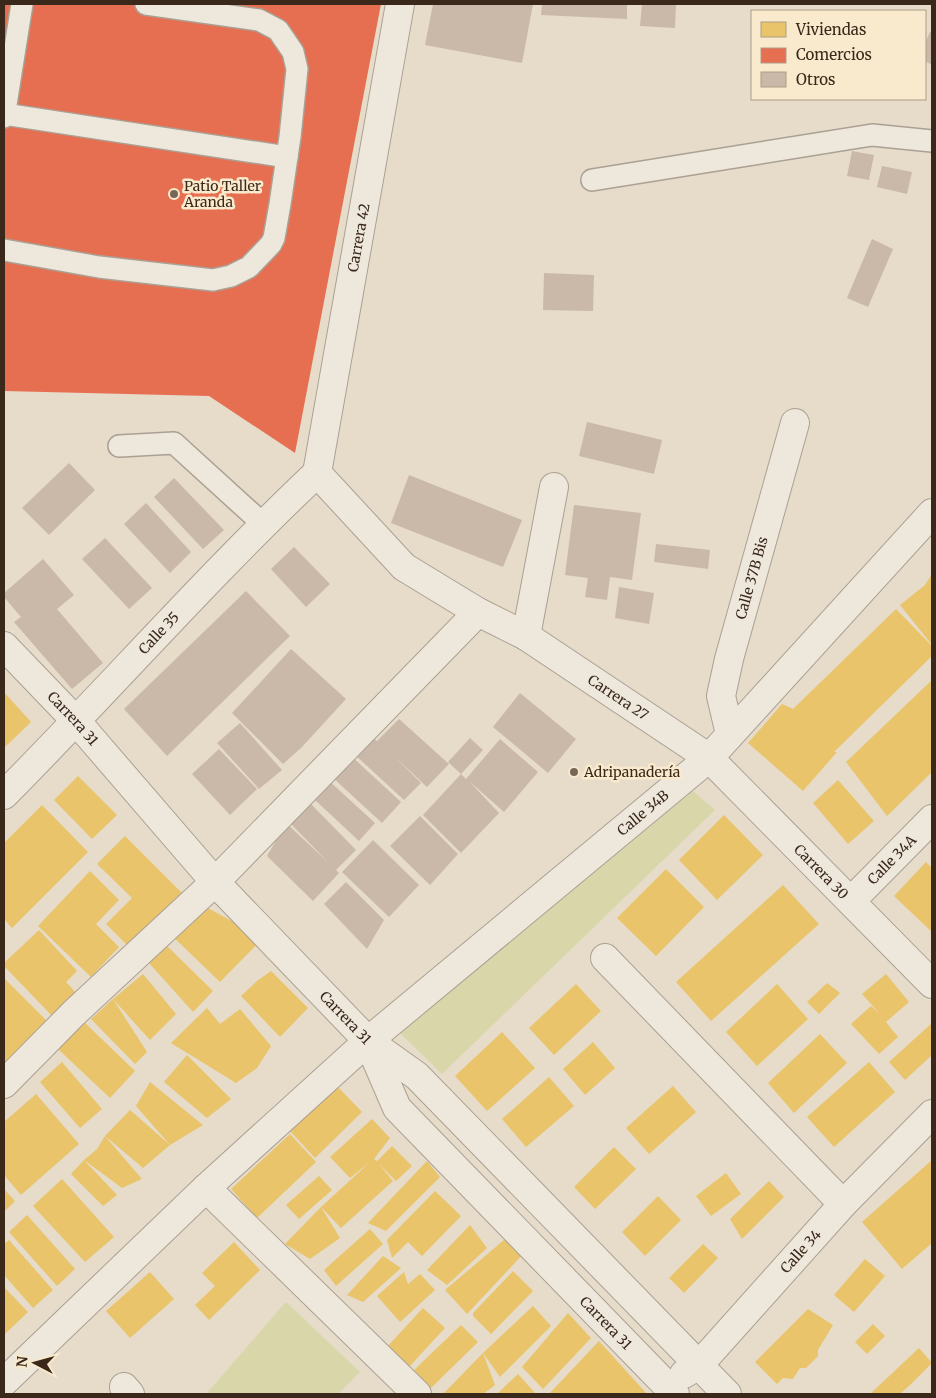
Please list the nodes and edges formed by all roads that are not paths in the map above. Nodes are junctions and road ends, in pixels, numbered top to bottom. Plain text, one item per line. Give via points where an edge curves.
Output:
1 (22, 4) edge
2 (146, 4) edge
3 (400, 4) edge
4 (4, 115) edge
5 (932, 141) edge
6 (287, 157) junction
7 (592, 180) dead end
8 (4, 250) edge
9 (795, 423) dead end
10 (119, 446) dead end
11 (317, 473) junction
12 (554, 487) dead end
13 (932, 513) edge
14 (263, 524) junction
15 (478, 612) junction
16 (526, 636) junction
17 (4, 646) edge
18 (77, 722) junction
19 (730, 734) junction
20 (709, 758) junction
21 (4, 795) edge
22 (932, 818) edge
23 (215, 882) junction
24 (851, 902) junction
25 (606, 958) dead end
26 (932, 984) edge
27 (368, 1041) junction
28 (4, 1084) edge
29 (932, 1114) edge
30 (206, 1188) junction
31 (843, 1204) junction
32 (698, 1365) junction
33 (4, 1382) edge
34 (671, 1390) edge
35 (417, 1394) edge
36 (727, 1394) edge

1 - 4 lane
2 - 6 lane via 255,19 268,23 282,34 293,52 297,69
3 - 11 street, Carrera 42
4 - 6 lane
5 - 7 lane via 872,135
6 - 8 lane via 274,238 249,267 225,278 213,280 154,275
9 - 19 street, Calle 37B Bis via 721,696
10 - 14 lane via 174,443
11 - 14 street, Calle 35
11 - 15 street, Carrera 27 via 404,567
12 - 16 street
13 - 19 street, Calle 34B
14 - 18 street, Calle 35
15 - 16 street, Carrera 27
15 - 23 street
16 - 20 street, Carrera 27
17 - 18 street, Carrera 31
18 - 21 street, Calle 35
18 - 23 street, Carrera 31
19 - 20 street, Calle 34B
20 - 24 street, Carrera 30
20 - 27 street, Calle 34B
22 - 24 street, Calle 34A
23 - 27 street, Carrera 31
23 - 28 street via 74,1013
24 - 26 street, Carrera 30
25 - 31 street
27 - 30 street, Calle 34B
27 - 32 street via 417,1076
27 - 34 street, Carrera 31 via 397,1108
29 - 31 street, Calle 34
30 - 33 street, Calle 34B
30 - 35 street
31 - 32 street, Calle 34
32 - 34 street, Calle 34
32 - 36 street

